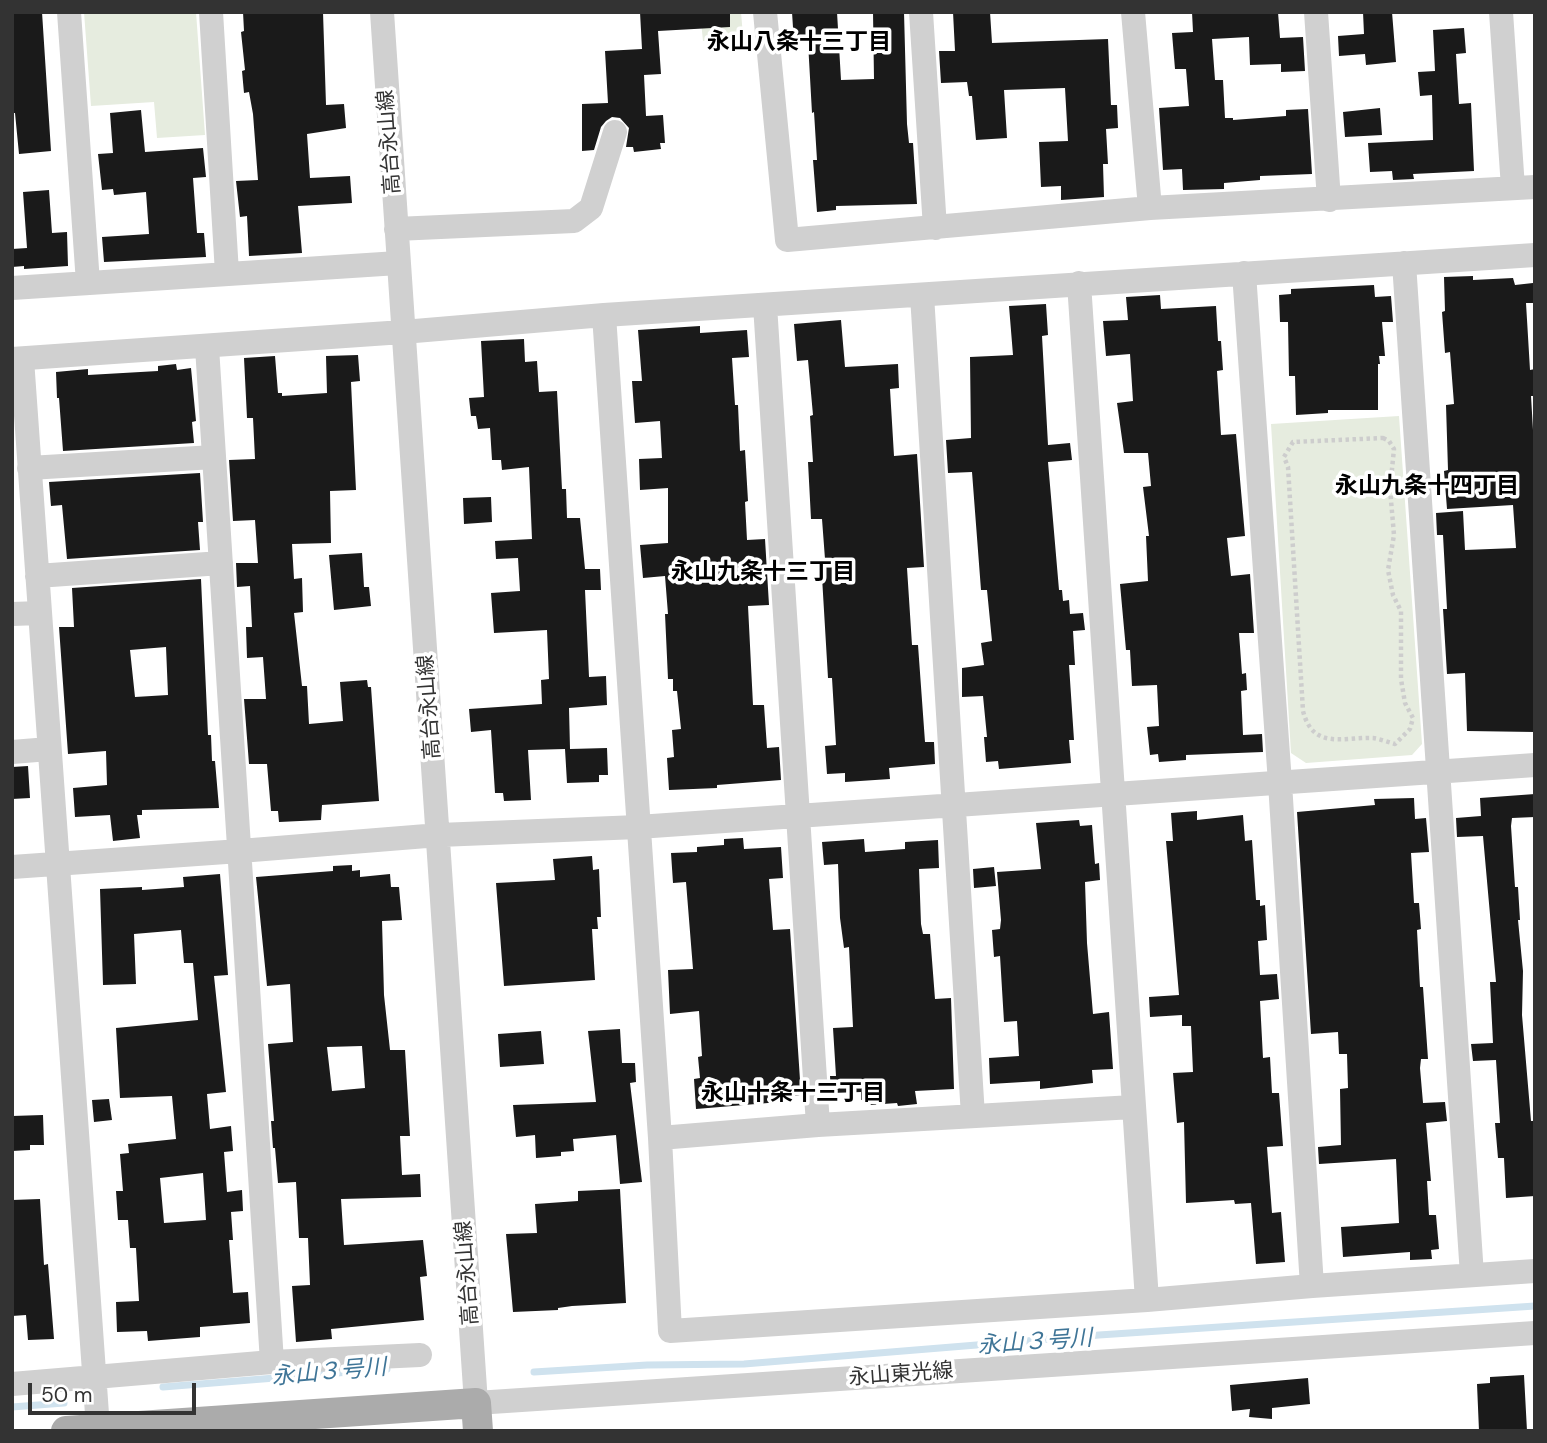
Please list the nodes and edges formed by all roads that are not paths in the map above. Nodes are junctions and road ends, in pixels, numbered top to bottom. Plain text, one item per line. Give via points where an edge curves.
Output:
1 (69, 12) edge
2 (211, 12) edge
3 (382, 12) edge
4 (765, 12) edge
5 (921, 12) edge
6 (1133, 12) edge
7 (1316, 12) edge
8 (1501, 12) edge
9 (615, 132) dead end
10 (1524, 187) edge
11 (1329, 200) junction
12 (1150, 208) junction
13 (935, 228) junction
14 (396, 229) junction
15 (1535, 255) edge
16 (398, 263) junction
17 (1404, 263) junction
18 (1244, 273) junction
19 (227, 274) junction
20 (1079, 283) junction
21 (88, 284) junction
22 (12, 288) edge
23 (922, 295) junction
24 (765, 305) junction
25 (604, 315) junction
26 (403, 332) junction
27 (207, 347) junction
28 (17, 359) edge
29 (214, 457) junction
30 (30, 468) junction
31 (22, 502) edge
32 (221, 563) junction
33 (37, 576) junction
34 (40, 612) junction
35 (12, 614) edge
36 (50, 749) junction
37 (12, 752) edge
38 (1535, 765) edge
39 (1437, 772) junction
40 (1280, 783) junction
41 (1114, 795) junction
42 (953, 805) junction
43 (800, 815) junction
44 (638, 827) junction
45 (439, 835) junction
46 (240, 852) junction
47 (58, 864) junction
48 (12, 867) edge
49 (1133, 1107) junction
50 (973, 1116) junction
51 (818, 1125) junction
52 (660, 1138) junction
53 (1535, 1271) edge
54 (1472, 1275) junction
55 (1312, 1286) junction
56 (1147, 1300) junction
57 (1535, 1333) edge
58 (421, 1355) dead end
59 (272, 1362) junction
60 (94, 1379) junction
61 (12, 1384) edge
62 (477, 1417) edge
63 (98, 1428) junction
64 (66, 1431) edge

1 - 21 street
2 - 19 street
3 - 14 street, 高台永山線
4 - 13 street via 787,240
5 - 13 street
6 - 12 street
7 - 11 street
8 - 10 street
9 - 14 street via 591,208 574,221
10 - 11 street
11 - 12 street
12 - 13 street
14 - 16 street, 高台永山線
15 - 17 street
16 - 19 street
16 - 26 street, 高台永山線
17 - 18 street
17 - 39 street
18 - 20 street
18 - 40 street
19 - 21 street
20 - 23 street
20 - 41 street
21 - 22 street
23 - 24 street
23 - 42 street
24 - 25 street
24 - 43 street
25 - 26 street
25 - 44 street
26 - 27 street
26 - 45 street, 高台永山線
27 - 28 street
27 - 29 street
28 - 30 street
29 - 30 street
29 - 32 street
30 - 31 street
31 - 33 street
32 - 33 street
32 - 46 street
33 - 34 street
34 - 35 street
34 - 36 street
36 - 37 street
36 - 47 street
38 - 39 street
39 - 40 street
39 - 54 street
40 - 41 street
40 - 55 street
41 - 42 street
41 - 49 street
42 - 43 street
42 - 50 street
43 - 44 street
43 - 51 street
44 - 45 street
44 - 52 street
45 - 46 street
45 - 62 street, 高台永山線
46 - 47 street
46 - 59 street
47 - 48 street
47 - 60 street
49 - 50 street
49 - 56 street
50 - 51 street
51 - 52 street
52 - 56 street via 670,1331
53 - 54 street
54 - 55 street
55 - 56 street
57 - 62 street, 永山東光線
58 - 59 street
59 - 60 street
60 - 61 street
60 - 63 street
62 - 63 main road
63 - 64 main road

